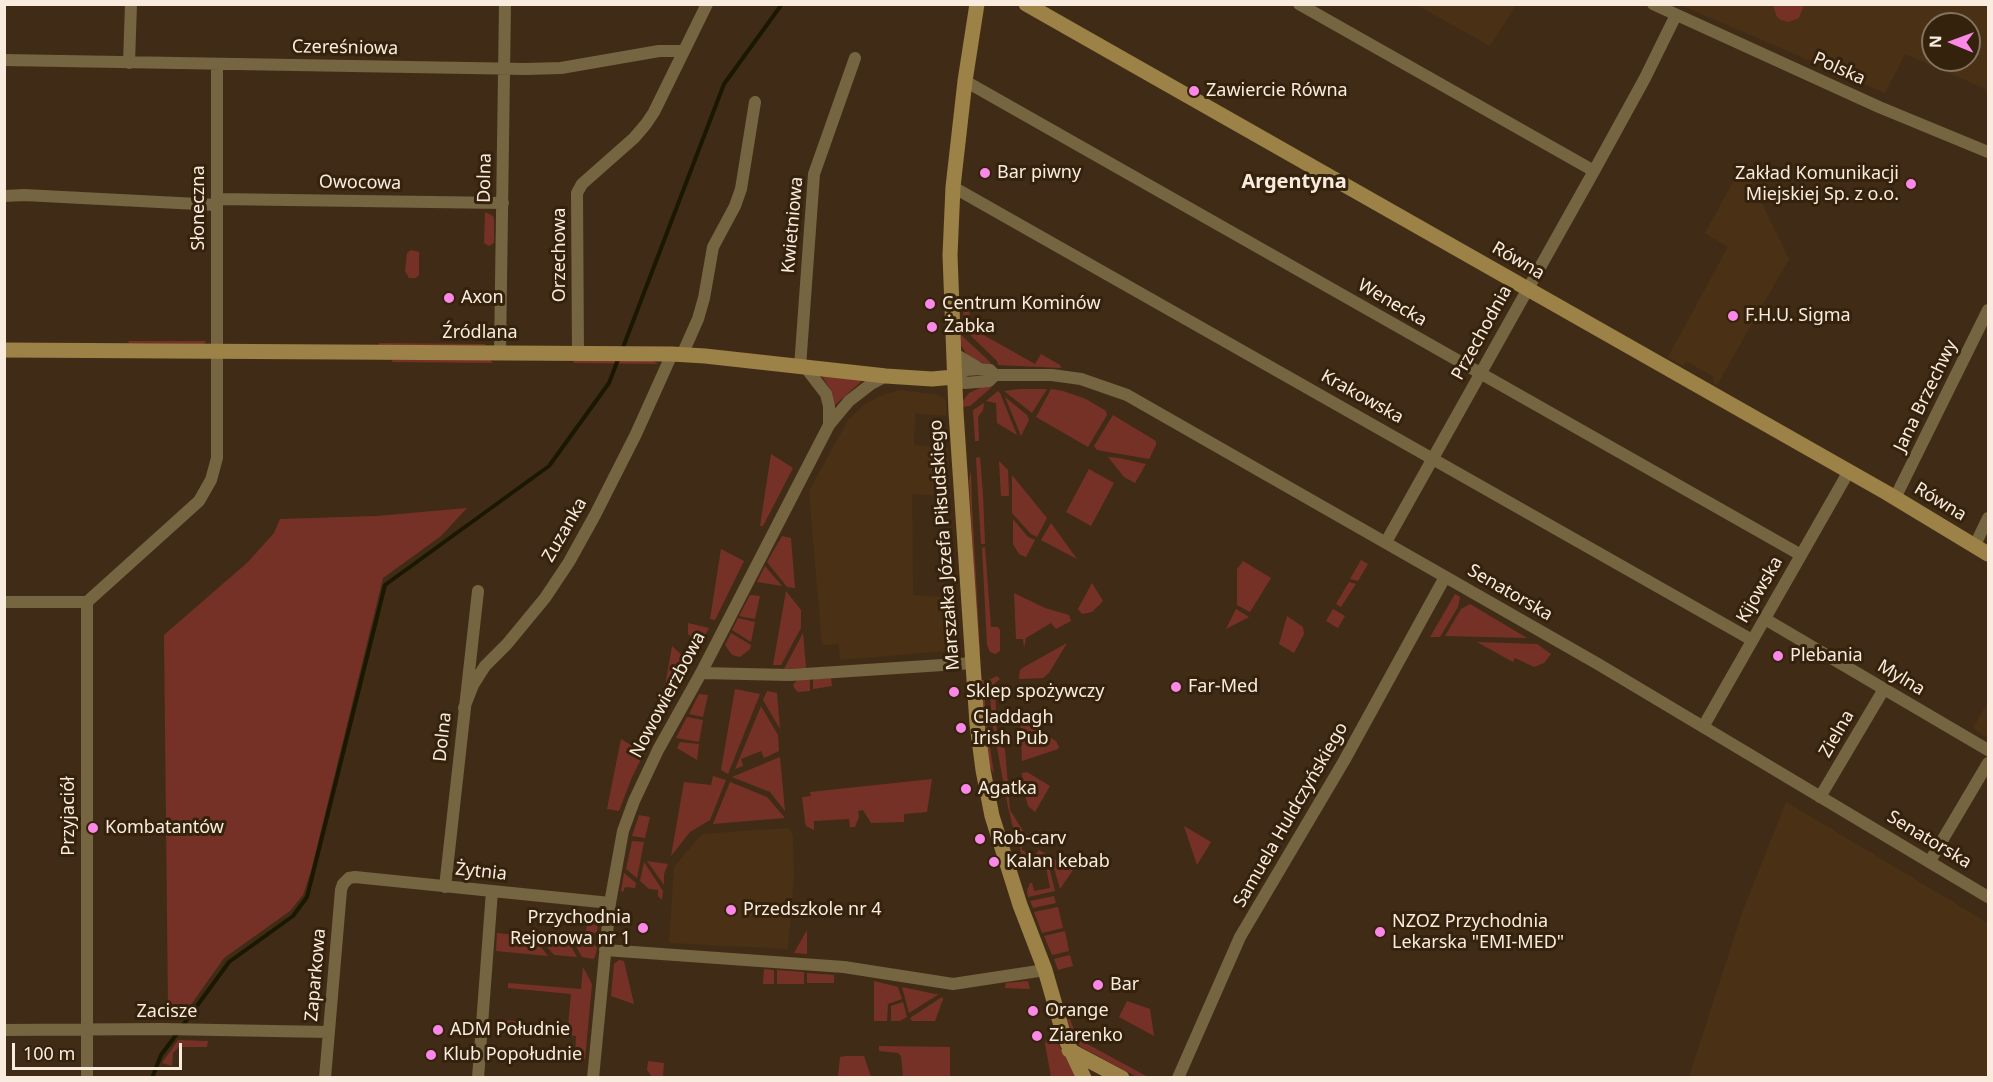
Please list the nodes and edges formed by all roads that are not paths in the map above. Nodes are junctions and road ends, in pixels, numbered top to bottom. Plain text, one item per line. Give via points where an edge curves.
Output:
1 (131, 4) edge
2 (505, 4) edge
3 (707, 4) edge
4 (977, 4) edge
5 (1026, 4) edge
6 (1299, 4) edge
7 (1653, 4) edge
8 (1676, 15) junction
9 (684, 51) junction
10 (855, 58) dead end
11 (4, 60) edge
12 (129, 63) junction
13 (217, 65) junction
14 (505, 69) junction
15 (965, 81) junction
16 (755, 102) dead end
17 (1989, 152) edge
18 (1594, 171) junction
19 (953, 187) junction
20 (4, 196) edge
21 (217, 202) junction
22 (502, 203) junction
23 (1528, 288) junction
24 (1989, 310) edge
25 (4, 350) edge
26 (218, 351) junction
27 (500, 353) junction
28 (578, 353) junction
29 (953, 353) junction
30 (677, 355) junction
31 (803, 367) junction
32 (980, 369) junction
33 (1480, 373) junction
34 (995, 375) junction
35 (886, 376) junction
36 (954, 377) junction
37 (829, 425) junction
38 (1432, 458) junction
39 (1849, 471) junction
40 (1896, 498) junction
41 (1989, 518) edge
42 (1386, 542) junction
43 (1975, 545) junction
44 (1989, 554) edge
45 (1801, 555) junction
46 (1445, 577) junction
47 (478, 591) dead end
48 (4, 602) edge
49 (87, 602) junction
50 (1765, 619) junction
51 (1752, 640) junction
52 (973, 663) junction
53 (701, 672) junction
54 (1884, 689) junction
55 (464, 708) junction
56 (1703, 727) junction
57 (1989, 750) edge
58 (1989, 763) edge
59 (1820, 797) junction
60 (1930, 861) junction
61 (349, 878) joint
62 (445, 886) junction
63 (492, 891) junction
64 (1989, 897) edge
65 (610, 903) junction
66 (605, 950) junction
67 (1045, 970) junction
68 (4, 1030) edge
69 (88, 1030) junction
70 (329, 1032) junction
71 (1069, 1050) junction
72 (1085, 1074) edge
73 (87, 1077) edge
74 (325, 1077) edge
75 (478, 1077) edge
76 (593, 1077) edge
77 (1122, 1077) edge
78 (1178, 1077) edge

1 - 12 street
2 - 14 street, Dolna
3 - 9 street
4 - 15 street, Marszałka Józefa Piłsudskiego
5 - 23 street, Równa
6 - 18 street
7 - 8 street, Polska
8 - 17 street, Polska
8 - 18 street, Przechodnia
9 - 14 street, Czereśniowa via 659,51 561,68
9 - 28 street, Orzechowa via 646,124 582,184 578,193
10 - 31 street, Kwietniowa via 814,174
11 - 12 street, Czereśniowa
12 - 13 street, Czereśniowa
13 - 14 street, Czereśniowa
13 - 21 street, Słoneczna
14 - 22 street, Dolna
15 - 19 street, Marszałka Józefa Piłsudskiego
15 - 33 street, Wenecka
16 - 30 street, Zuzanka via 741,189 713,247 698,319
18 - 23 street, Przechodnia
19 - 29 street, Marszałka Józefa Piłsudskiego
19 - 38 street, Krakowska
20 - 21 street, Owocowa
21 - 22 street, Owocowa
21 - 26 street, Słoneczna
22 - 27 street, Dolna
23 - 33 street, Przechodnia
23 - 39 street, Równa
24 - 40 street, Jana Brzechwy
25 - 26 street, Źródlana
26 - 27 street, Źródlana
26 - 49 street via 217,458 210,480 199,501
27 - 28 street, Źródlana
28 - 30 street, Źródlana
29 - 32 street, Senatorska
29 - 36 street, Marszałka Józefa Piłsudskiego
30 - 31 street, Źródlana
30 - 55 street, Zuzanka via 568,562 545,598 485,666
31 - 35 street, Źródlana
31 - 37 street via 826,394
32 - 34 street, Senatorska
32 - 36 street via 966,370
33 - 38 street, Przechodnia
33 - 45 street, Wenecka
34 - 36 street, Senatorska via 989,381 965,383
34 - 42 street, Senatorska via 1052,375 1118,391
35 - 36 street, Źródlana
35 - 37 street, Nowowierzbowa via 849,401
36 - 52 street, Marszałka Józefa Piłsudskiego
37 - 53 street, Nowowierzbowa
38 - 42 street, Przechodnia
38 - 51 street, Krakowska
39 - 40 street, Równa
39 - 45 street, Kijowska
40 - 43 street, Równa
41 - 43 street
42 - 46 street, Senatorska
43 - 44 street, Równa
45 - 50 street, Kijowska
46 - 56 street, Senatorska
46 - 78 street, Samuela Huldczyńskiego via 1344,761 1240,938
47 - 55 street, Dolna
48 - 49 street
49 - 69 street, Przyjaciół
50 - 51 street, Kijowska
50 - 54 street, Mylna
51 - 56 street, Kijowska
52 - 53 street via 789,675
52 - 67 street, Marszałka Józefa Piłsudskiego via 980,747 992,816
53 - 65 street, Nowowierzbowa via 658,750 628,816
54 - 57 street, Mylna
54 - 59 street, Zielna
55 - 62 street, Dolna
56 - 59 street, Senatorska
58 - 60 street
59 - 60 street, Senatorska
60 - 64 street, Senatorska
61 - 62 street, Żytnia
61 - 70 street, Zaparkowa via 341,891
62 - 63 street, Żytnia
63 - 65 street, Żytnia
63 - 75 street
65 - 66 street, Nowowierzbowa
66 - 67 street via 853,968 952,984
66 - 76 street, Nowowierzbowa
67 - 71 street, Marszałka Józefa Piłsudskiego
68 - 69 street, Zacisze
69 - 70 street, Zacisze
69 - 73 street
70 - 74 street, Zaparkowa
71 - 72 street, Marszałka Józefa Piłsudskiego
71 - 77 street

